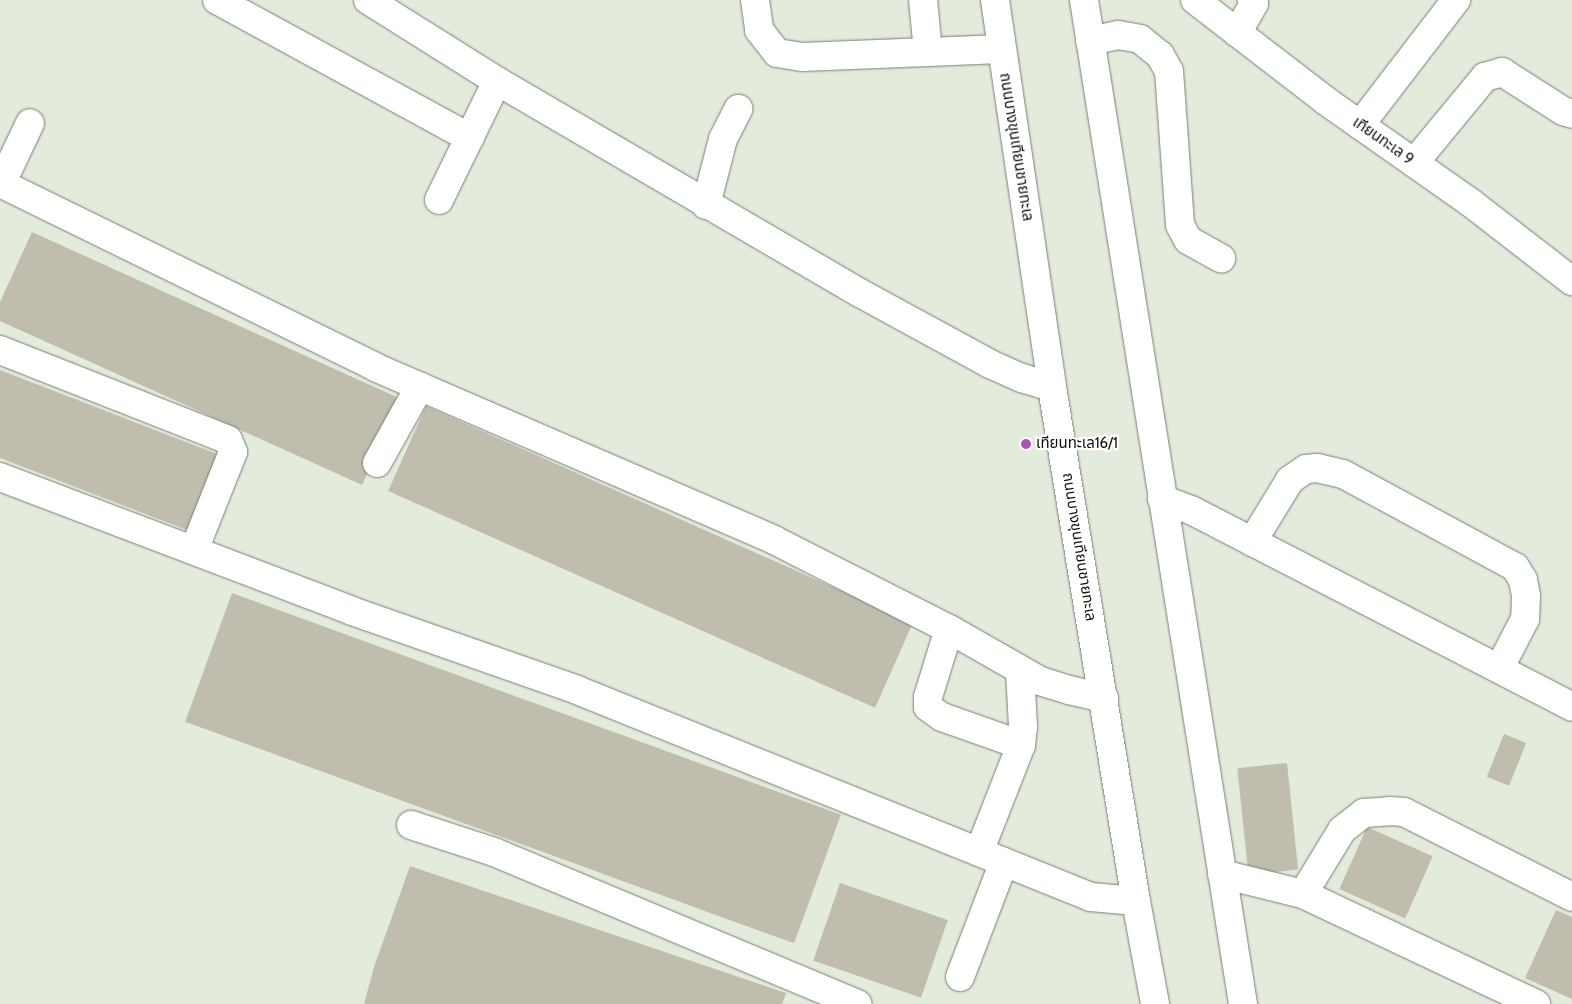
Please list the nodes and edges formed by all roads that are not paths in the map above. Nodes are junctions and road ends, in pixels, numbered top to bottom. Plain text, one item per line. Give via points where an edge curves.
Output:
1 (217, 0) edge
2 (368, 0) edge
3 (755, 0) edge
4 (923, 0) edge
5 (995, 0) edge
6 (1084, 0) edge
7 (1195, 0) edge
8 (1252, 0) edge
9 (1456, 0) edge
10 (1237, 33) junction
11 (1090, 41) junction
12 (1001, 49) junction
13 (928, 52) junction
14 (497, 81) junction
15 (738, 109) dead end
16 (1572, 114) edge
17 (30, 123) dead end
18 (1360, 125) junction
19 (470, 138) junction
20 (1414, 163) junction
21 (1, 183) edge
22 (439, 200) dead end
23 (706, 205) junction
24 (1221, 258) dead end
25 (1572, 281) edge
26 (0, 350) edge
27 (420, 386) junction
28 (1052, 387) junction
29 (377, 463) dead end
30 (0, 477) edge
31 (1162, 499) junction
32 (1252, 542) junction
33 (194, 550) junction
34 (949, 629) junction
35 (1499, 669) junction
36 (1020, 671) junction
37 (1104, 698) junction
38 (1572, 707) edge
39 (1021, 745) junction
40 (411, 825) dead end
41 (979, 852) junction
42 (1004, 862) junction
43 (1222, 874) junction
44 (1303, 894) junction
45 (1572, 897) edge
46 (1136, 902) junction
47 (960, 977) dead end
48 (857, 1004) edge
49 (1154, 1004) edge
50 (1243, 1004) edge
51 (1536, 1004) edge

1 - 19 main road
2 - 14 main road
3 - 13 main road via 759,30 777,53 802,57
4 - 13 main road
5 - 12 main road, ถนนบางขุนเทียนชายทะเล
6 - 11 main road
7 - 10 main road, เทียนทะเล 9
8 - 10 main road via 1254,3
9 - 18 main road
10 - 18 main road, เทียนทะเล 9
11 - 24 main road via 1118,34 1140,39 1160,55 1169,71 1180,225 1188,240
11 - 31 main road
12 - 13 main road
12 - 28 main road, ถนนบางขุนเทียนชายทะเล
14 - 19 main road
14 - 23 main road
15 - 23 main road via 723,139
16 - 20 main road via 1502,72 1485,77
17 - 21 main road
18 - 20 main road, เทียนทะเล 9
19 - 22 main road
20 - 25 main road, เทียนทะเล 9
21 - 27 main road via 377,368
23 - 28 main road via 990,364
26 - 33 main road via 228,440 232,452
27 - 29 main road
27 - 34 main road via 774,540
28 - 37 main road, ถนนบางขุนเทียนชายทะเล
30 - 33 main road
31 - 32 main road via 1191,510
31 - 43 main road
32 - 35 main road
32 - 35 main road via 1290,480 1306,469 1343,474 1515,567 1523,580 1525,619
33 - 41 main road via 577,690
34 - 36 main road
34 - 39 main road via 928,697 928,707 942,717
35 - 38 main road
36 - 37 main road via 1069,690
36 - 39 main road
37 - 46 main road, ถนนบางขุนเทียนชายทะเล
39 - 41 main road
40 - 48 main road via 494,852
41 - 42 main road
42 - 46 main road via 1091,896
42 - 47 main road
43 - 44 main road
43 - 50 main road
44 - 45 main road via 1342,830 1364,814 1390,811 1404,812
44 - 51 main road
46 - 49 main road, ถนนบางขุนเทียนชายทะเล

